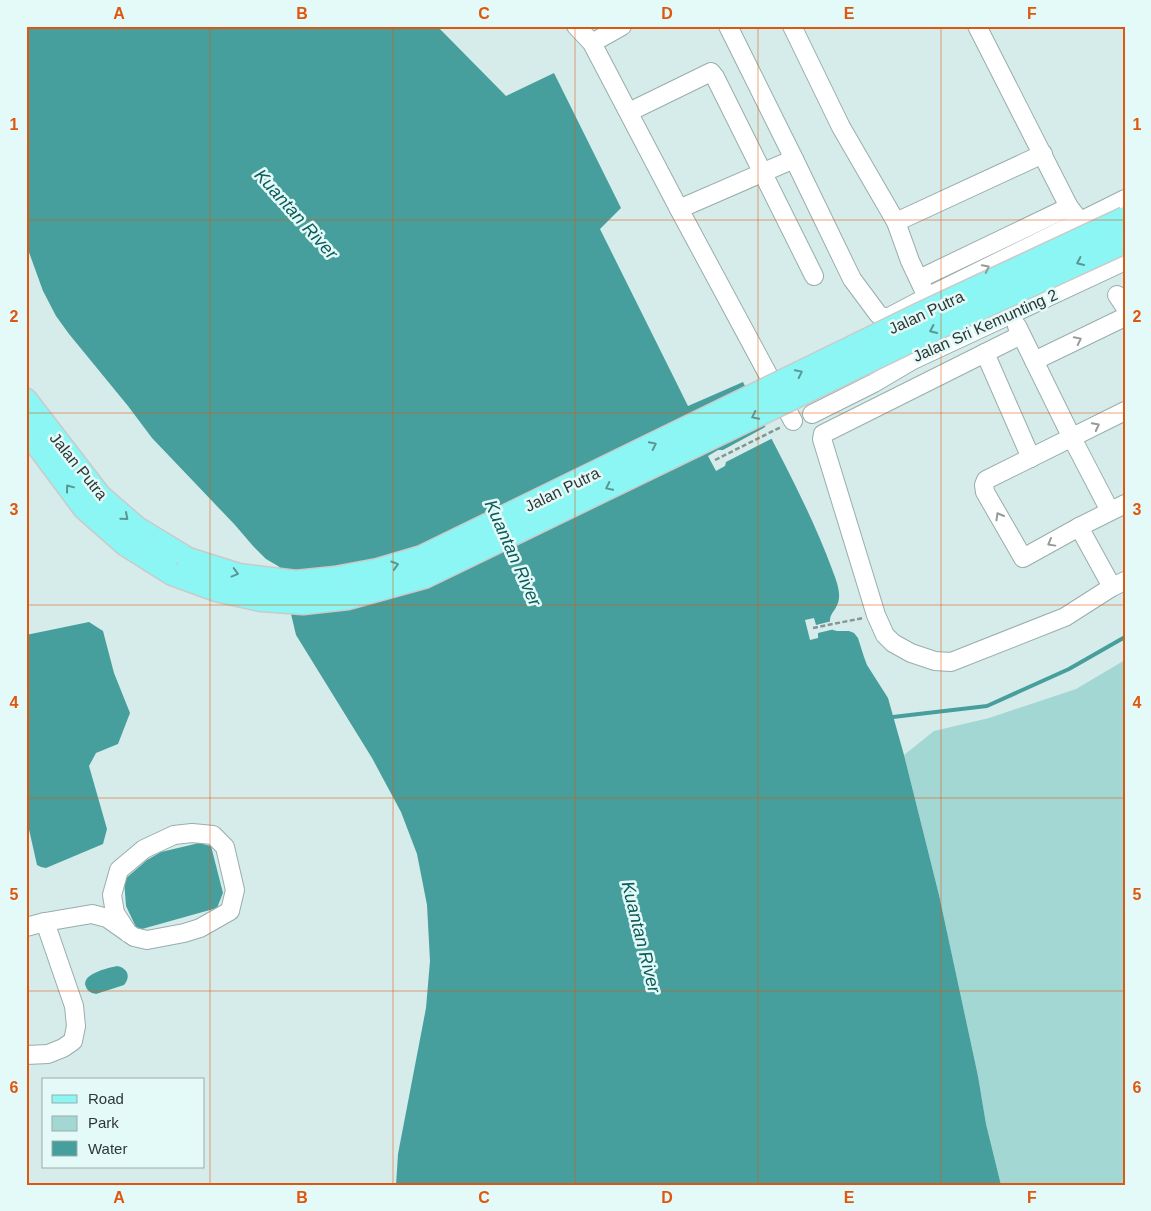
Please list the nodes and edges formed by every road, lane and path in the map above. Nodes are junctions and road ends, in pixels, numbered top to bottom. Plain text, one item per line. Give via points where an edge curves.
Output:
1 (576, 26) edge
2 (622, 26) edge
3 (728, 26) edge
4 (792, 26) edge
5 (977, 26) edge
6 (592, 43) junction
7 (629, 112) junction
8 (1043, 154) junction
9 (794, 159) junction
10 (763, 173) junction
11 (1125, 200) edge
12 (679, 209) junction
13 (1075, 214) junction
14 (1125, 218) edge
15 (896, 222) junction
16 (1125, 242) edge
17 (1125, 261) edge
18 (814, 276) dead end
19 (919, 278) junction
20 (927, 297) junction
21 (1011, 314) junction
22 (1125, 317) edge
23 (889, 318) junction
24 (1021, 335) junction
25 (984, 353) junction
26 (894, 355) junction
27 (913, 360) junction
28 (1034, 361) junction
29 (874, 384) junction
30 (26, 400) edge
31 (1125, 411) edge
32 (817, 412) junction
33 (790, 422) junction
34 (26, 430) edge
35 (823, 434) junction
36 (1072, 438) junction
37 (1030, 458) junction
38 (715, 460) dead end
39 (1117, 508) edge
40 (1079, 527) junction
41 (1118, 584) edge
42 (871, 616) dead end
43 (813, 628) dead end
44 (46, 922) junction
45 (26, 927) edge
46 (128, 933) junction
47 (26, 1055) edge

1 - 6 street
2 - 6 street
3 - 9 street
4 - 15 street via 841,127
5 - 8 street
6 - 7 street
7 - 10 street via 711,72
7 - 12 street
8 - 13 street
8 - 15 street
9 - 10 street
9 - 23 street via 852,279 878,314
10 - 12 street
10 - 18 street
11 - 13 street
12 - 33 street
13 - 19 street
20 -> 13 street
30 -> 14 main road, Jalan Putra, bridge via 100,496 138,528 188,559 239,575 296,582 334,578 422,558 920,314
15 - 19 street
16 -> 34 main road, Jalan Putra, bridge via 929,332 424,578 348,598 303,603 260,600 216,590 172,574 126,545 84,508
17 - 21 street, Jalan Sri Kemunting 2
19 - 20 street
20 - 23 street
21 - 24 street
21 - 27 street, Jalan Sri Kemunting 2
28 -> 22 street
23 - 26 street, Jalan Sri Kemunting 2 via 885,337
24 - 25 street
24 - 28 street
25 - 35 street
25 - 37 street
26 - 27 street, Jalan Sri Kemunting 2
26 - 29 street
27 - 29 street
28 - 36 street
29 - 32 street
36 -> 31 street
32 - 33 street
32 - 35 street
33 - 38 path
35 - 41 street via 876,615 885,635 911,653 935,661 951,662 1065,617
36 - 37 street
36 - 39 street
40 -> 37 street via 1023,558 984,485 986,480
39 - 40 street
40 - 41 street
42 - 43 path
44 - 45 street
44 - 46 street via 92,914 107,918
44 - 47 street via 74,1006 76,1026 73,1041 63,1048 48,1054
46 - 46 street via 147,940 184,933 230,912 235,890 225,847 213,835 174,835 144,848 119,870 112,895 115,913

